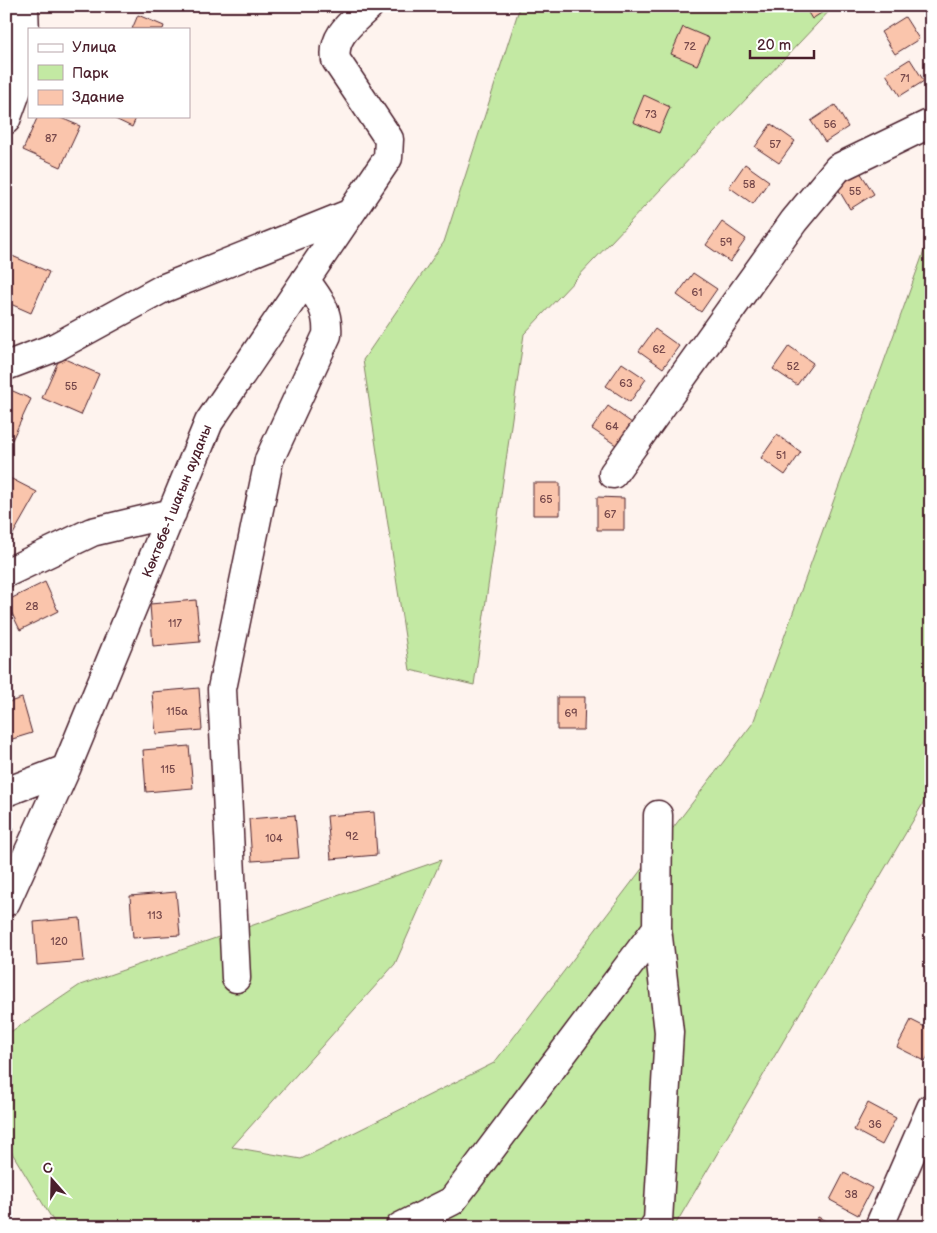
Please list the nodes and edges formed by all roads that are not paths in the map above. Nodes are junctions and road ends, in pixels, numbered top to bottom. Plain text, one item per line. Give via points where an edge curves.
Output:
1 (24, 6) edge
2 (369, 6) edge
3 (6, 120) edge
4 (931, 123) edge
5 (349, 214) junction
6 (304, 280) junction
7 (6, 366) edge
8 (613, 474) dead end
9 (172, 513) junction
10 (6, 573) edge
11 (66, 769) junction
12 (6, 792) edge
13 (658, 815) dead end
14 (6, 902) edge
15 (657, 928) junction
16 (236, 978) dead end
17 (931, 1108) edge
18 (400, 1227) edge
19 (654, 1227) edge
20 (879, 1227) edge

1 - 3 street via 26,66
2 - 5 street, Көктөбе-1 шағын ауданы via 342,33 334,48 336,60 389,139 388,158
4 - 8 street via 838,168 794,221
5 - 6 street, Көктөбе-1 шағын ауданы
5 - 7 street via 162,289 56,347
6 - 9 street, Көктөбе-1 шағын ауданы via 209,422
6 - 16 street via 321,302 326,315 327,335 269,460 222,689
9 - 10 street via 92,532
9 - 11 street, Көктөбе-1 шағын ауданы
11 - 12 street
11 - 14 street, Көктөбе-1 шағын ауданы
13 - 15 street
15 - 18 street via 452,1201
15 - 19 street via 669,1032 658,1221
17 - 20 street

